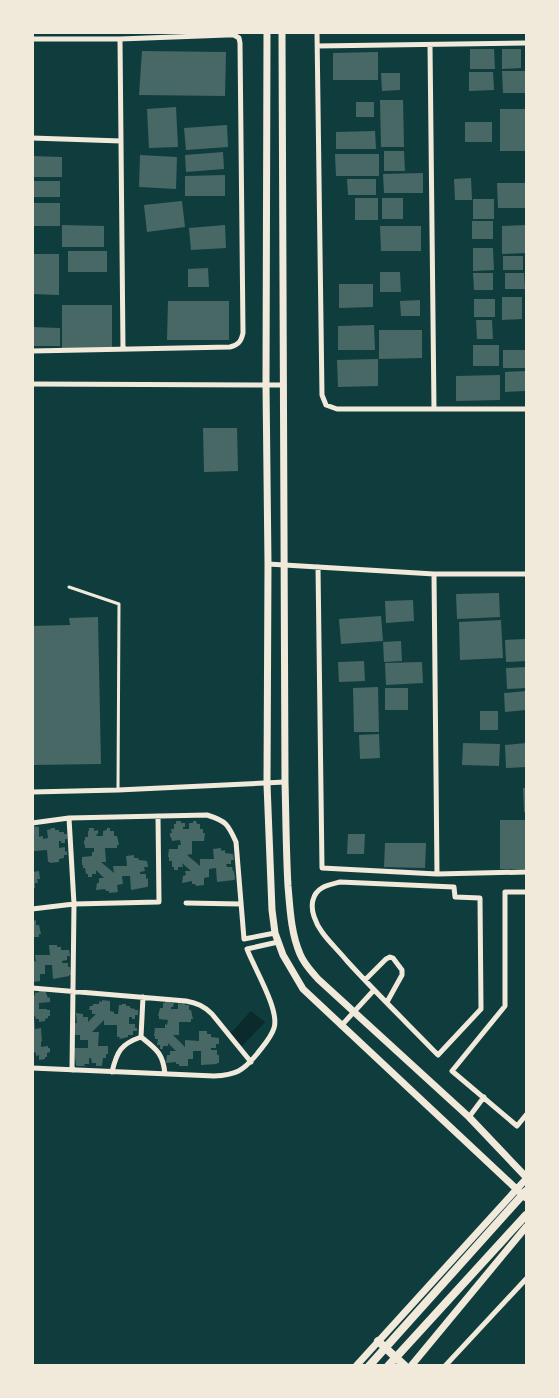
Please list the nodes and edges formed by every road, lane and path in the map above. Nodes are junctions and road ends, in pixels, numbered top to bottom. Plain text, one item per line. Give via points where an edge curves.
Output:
1 (267, 32) edge
2 (282, 32) edge
3 (317, 32) edge
4 (32, 39) edge
5 (120, 39) junction
6 (526, 43) edge
7 (430, 44) junction
8 (317, 46) junction
9 (32, 138) edge
10 (120, 141) junction
11 (123, 349) junction
12 (32, 351) edge
13 (32, 384) edge
14 (266, 385) junction
15 (284, 385) junction
16 (434, 409) junction
17 (526, 409) edge
18 (268, 564) junction
19 (284, 565) junction
20 (318, 567) junction
21 (434, 574) junction
22 (526, 574) edge
23 (69, 587) dead end
24 (285, 782) junction
25 (267, 784) junction
26 (118, 790) junction
27 (32, 792) edge
28 (158, 816) junction
29 (69, 818) junction
30 (32, 823) edge
31 (526, 872) edge
32 (437, 874) junction
33 (526, 892) edge
34 (186, 903) dead end
35 (74, 904) junction
36 (241, 904) junction
37 (32, 909) edge
38 (275, 933) junction
39 (278, 942) junction
40 (365, 980) junction
41 (32, 988) edge
42 (374, 990) junction
43 (72, 992) junction
44 (143, 998) junction
45 (387, 1002) junction
46 (353, 1012) junction
47 (341, 1026) junction
48 (141, 1037) junction
49 (250, 1062) junction
50 (32, 1068) edge
51 (72, 1070) junction
52 (112, 1072) junction
53 (164, 1074) junction
54 (484, 1098) junction
55 (526, 1115) edge
56 (469, 1118) junction
57 (526, 1178) edge
58 (517, 1189) junction
59 (526, 1191) edge
60 (526, 1198) edge
61 (526, 1215) edge
62 (526, 1227) edge
63 (526, 1279) edge
64 (378, 1341) junction
65 (356, 1366) edge
66 (369, 1366) edge
67 (388, 1366) edge
68 (405, 1366) edge
69 (410, 1366) edge
70 (445, 1366) edge

1 - 14 street
2 - 15 street
3 - 8 street
4 - 5 street
5 - 10 street
5 - 11 street via 227,35 239,38 243,324 241,340 230,347
6 - 7 street
7 - 8 street
7 - 16 street
8 - 16 street via 322,396 326,405 337,409
9 - 10 street
10 - 11 street
11 - 12 street
13 - 14 street
14 - 15 street
14 - 18 street
15 - 19 street
16 - 17 street
18 - 19 street
18 - 25 street
19 - 20 street
19 - 24 street
20 - 21 street
20 - 32 street via 322,868
21 - 22 street
21 - 32 street
23 - 26 lane via 119,604
24 - 25 street
24 - 46 street via 290,912 300,954 307,967
25 - 26 street
25 - 38 street
26 - 27 street
28 - 29 street
28 - 35 street via 159,902
28 - 36 street via 207,815 230,827 236,842
29 - 30 street
29 - 35 street
31 - 32 street
33 - 54 street via 506,892 505,1006 452,1071
34 - 36 street
35 - 37 street
35 - 43 street
36 - 38 street via 244,938
38 - 39 street
39 - 47 street via 303,988
39 - 49 street via 247,949 276,1020 270,1036
40 - 42 street
40 - 45 street via 386,959 394,958 402,975
40 - 45 street via 315,921 312,901 316,892 340,882 454,887 455,897 480,898 480,1009 438,1055
41 - 43 street
42 - 45 street
42 - 46 street
43 - 44 street
43 - 51 street
44 - 48 street
44 - 49 street via 186,1001 207,1008
46 - 47 street
46 - 56 street
47 - 58 street
48 - 52 street via 129,1041 116,1055
48 - 53 street via 157,1050 164,1062
49 - 53 street via 229,1075
50 - 51 street
51 - 52 street
52 - 53 street
54 - 55 street via 517,1126
54 - 56 street
56 - 57 street
57 - 58 street
58 - 60 street
58 - 64 street
59 - 66 main road
61 - 67 main road
62 - 69 street
63 - 70 street
64 - 65 street
64 - 68 main road

